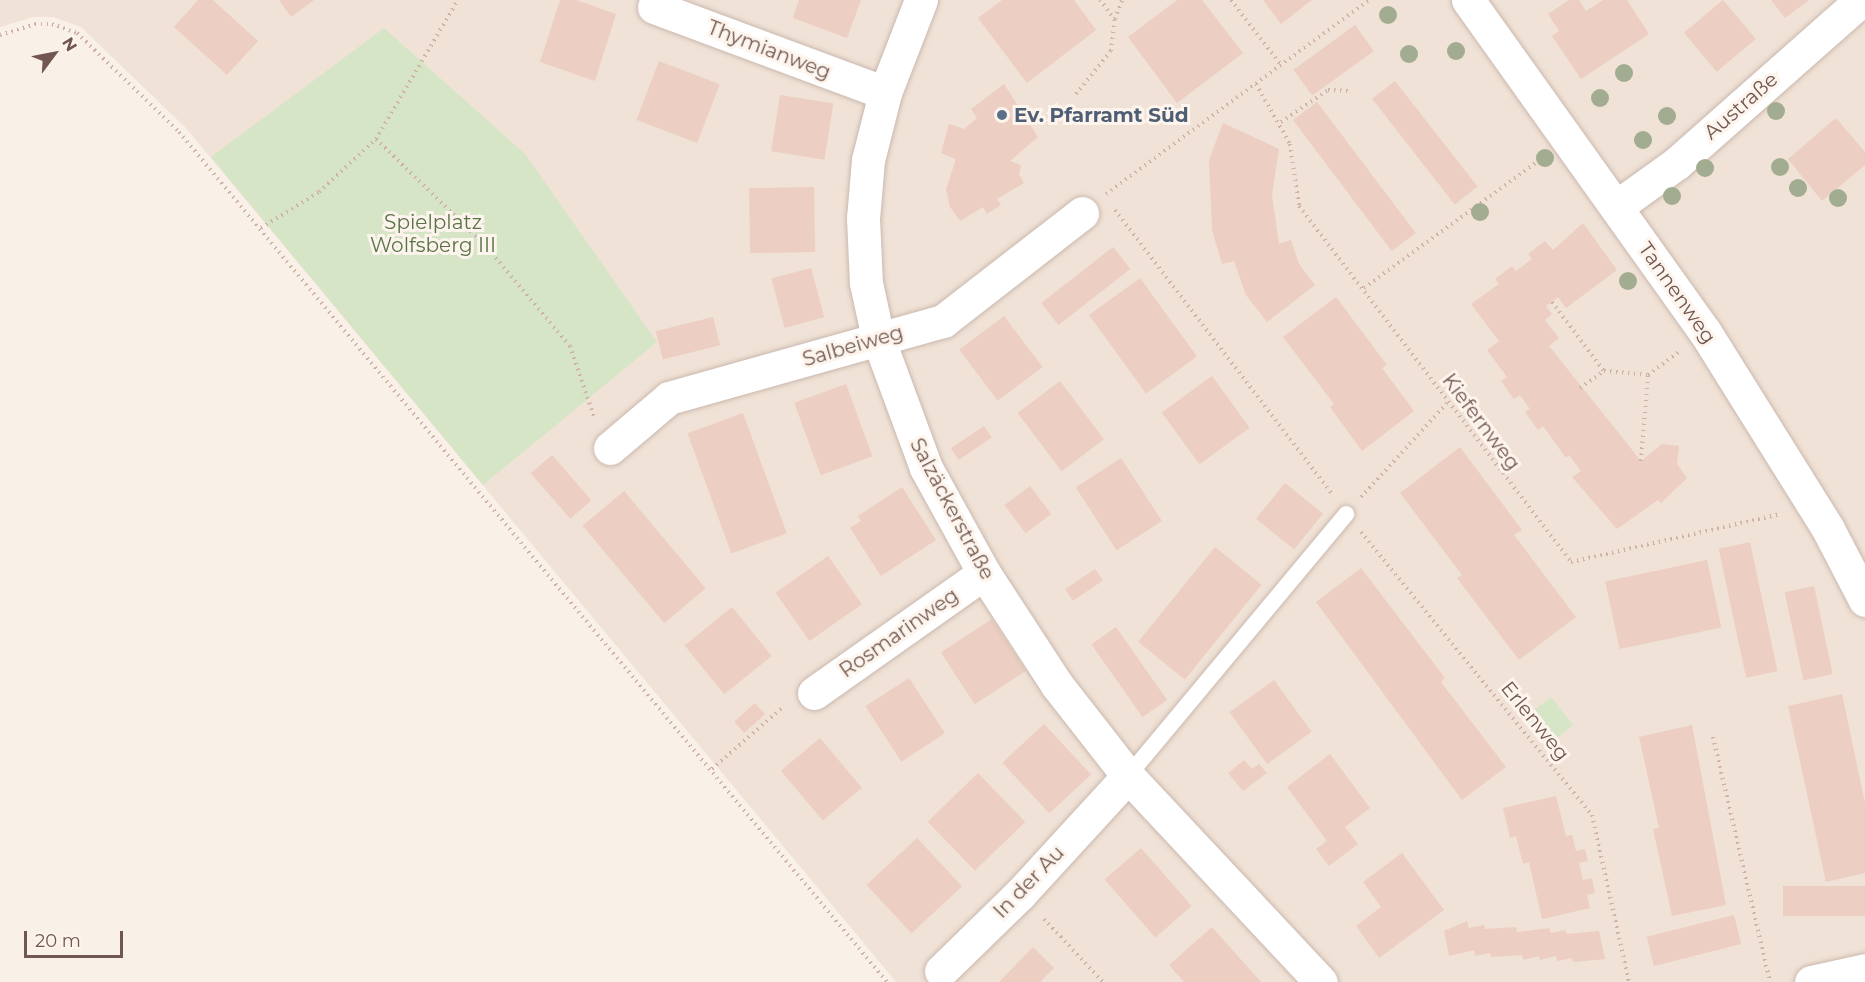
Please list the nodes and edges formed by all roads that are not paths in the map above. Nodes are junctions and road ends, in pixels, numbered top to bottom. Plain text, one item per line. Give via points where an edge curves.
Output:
1 (921, 0) edge
2 (1468, 0) edge
3 (1861, 0) edge
4 (654, 7) dead end
5 (885, 93) junction
6 (1093, 204) road end
7 (1616, 207) junction
8 (878, 338) junction
9 (610, 448) road end
10 (1346, 513) road end
11 (984, 573) junction
12 (1865, 600) edge
13 (814, 693) road end
14 (1128, 776) junction
15 (1865, 970) edge
16 (932, 976) edge
17 (1321, 982) edge
18 (1811, 982) edge

1 - 5 street, Salzäckerstraße
2 - 7 street, Tannenweg
3 - 7 street, Austraße via 1677,163
4 - 5 street, Thymianweg
5 - 8 street, Salzäckerstraße via 868,160 863,218 866,283
6 - 8 street, Salbeiweg via 943,321
7 - 12 street, Tannenweg via 1705,332 1854,572
8 - 9 street, Salbeiweg via 669,398
8 - 11 street, Salzäckerstraße via 926,468
10 - 14 lane
11 - 13 street, Rosmarinweg
11 - 14 street, Salzäckerstraße via 1057,685
14 - 16 street, In der Au via 1020,894
14 - 17 street, Salzäckerstraße
15 - 18 street

